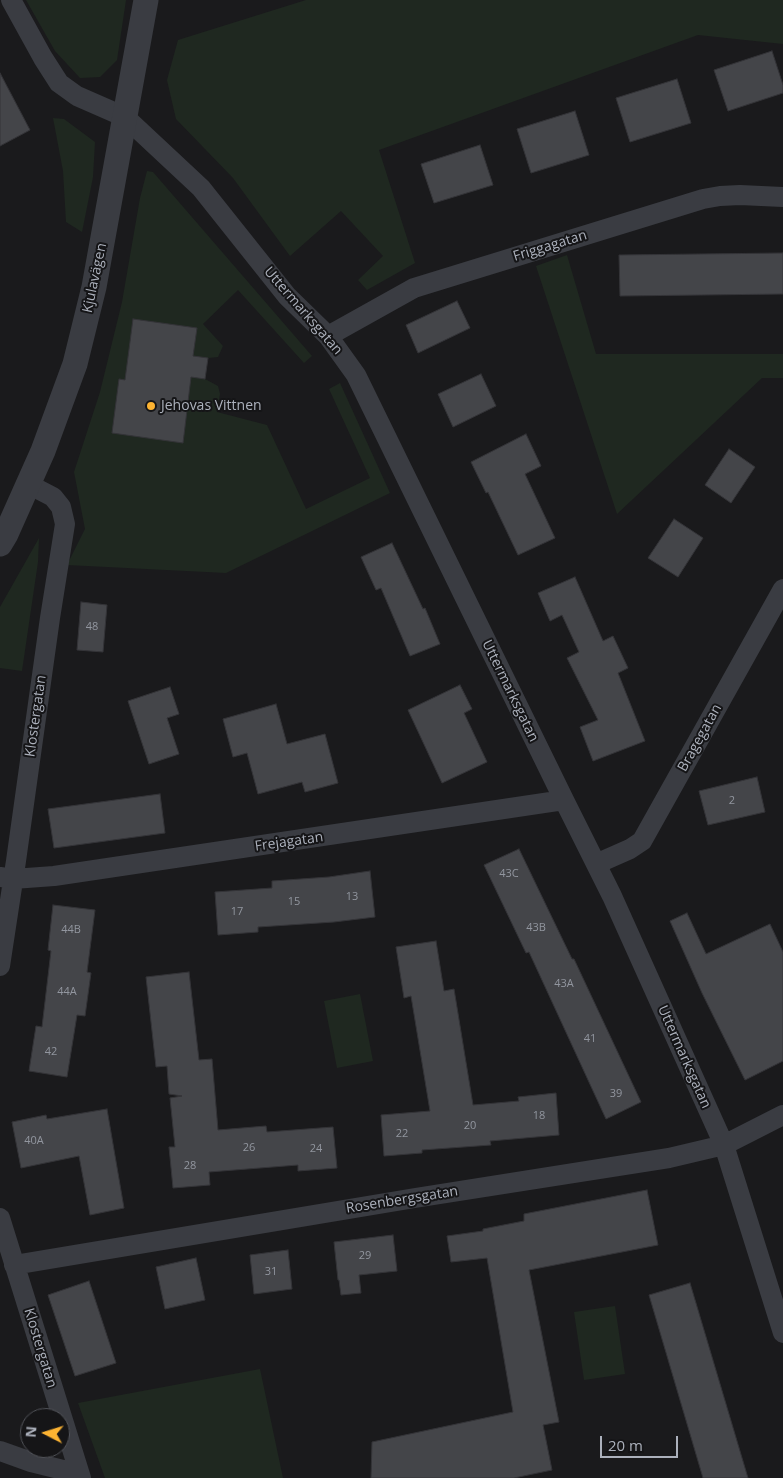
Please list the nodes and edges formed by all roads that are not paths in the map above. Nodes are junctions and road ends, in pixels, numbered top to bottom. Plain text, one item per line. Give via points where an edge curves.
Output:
1 (11, 0) edge
2 (146, 0) edge
3 (125, 117) junction
4 (783, 197) edge
5 (328, 336) junction
6 (28, 484) junction
7 (0, 544) edge
8 (783, 590) edge
9 (564, 800) junction
10 (596, 864) junction
11 (7, 878) edge
12 (0, 966) edge
13 (783, 1115) edge
14 (724, 1145) junction
15 (0, 1218) edge
16 (14, 1265) junction
17 (783, 1333) edge
18 (0, 1451) edge
19 (80, 1476) edge

1 - 3 street, Uttermarksgatan via 59,83 77,96
2 - 3 street, Kjulavägen
3 - 5 street, Uttermarksgatan via 201,188 287,296
3 - 6 street, Kjulavägen via 94,287 75,364
4 - 5 street, Friggagatan via 740,195 703,199 414,288
5 - 9 street, Uttermarksgatan via 356,375
6 - 7 street, Kjulavägen
6 - 11 street, Klostergatan via 53,497 61,507 65,524
8 - 10 street, Bragegatan via 642,841
9 - 10 street, Uttermarksgatan
9 - 11 street, Frejagatan via 54,876
10 - 14 street, Uttermarksgatan
11 - 12 street, Klostergatan
13 - 14 street, Rosenbergsgatan
14 - 16 street, Rosenbergsgatan via 670,1158
14 - 17 street, Uttermarksgatan
15 - 16 street, Klostergatan
16 - 19 street, Klostergatan
18 - 19 street

